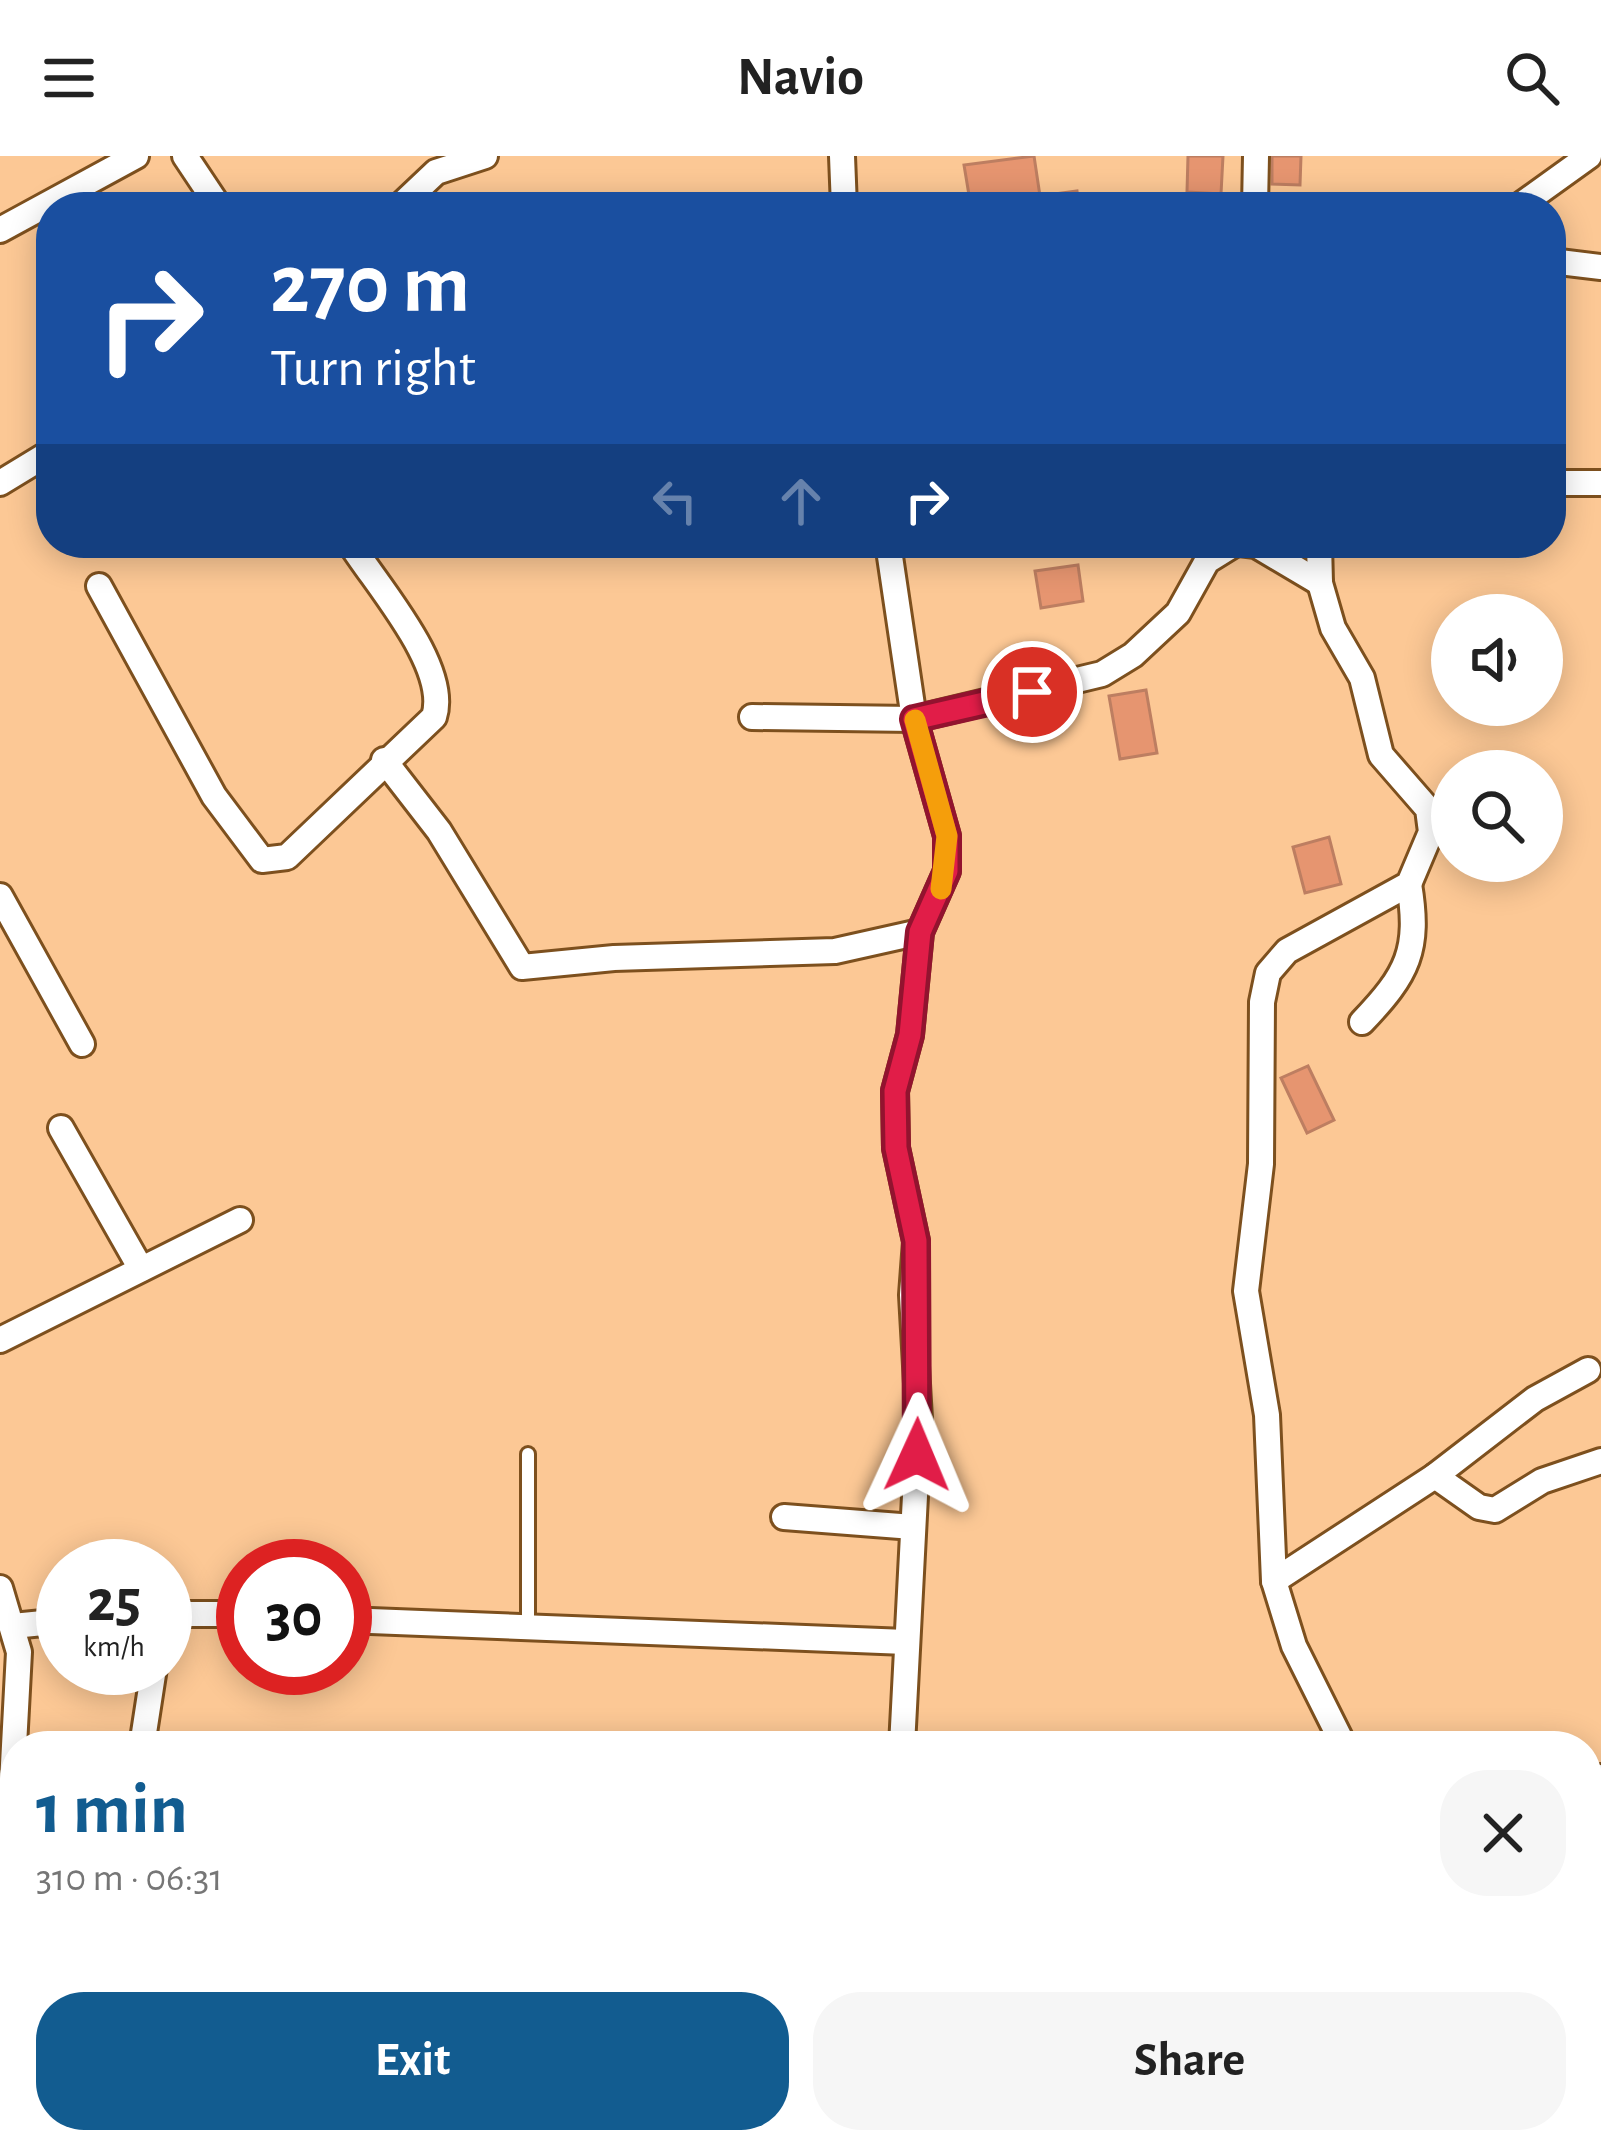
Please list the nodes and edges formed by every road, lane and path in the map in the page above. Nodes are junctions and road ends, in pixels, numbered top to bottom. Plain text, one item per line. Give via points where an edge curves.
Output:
1 (136, 156) edge
2 (185, 156) edge
3 (842, 156) edge
4 (1256, 156) edge
5 (1589, 156) edge
6 (469, 158) edge
7 (70, 192) edge
8 (209, 192) edge
9 (412, 192) edge
10 (843, 192) edge
11 (1255, 192) edge
12 (1539, 192) edge
13 (36, 210) edge
14 (0, 230) edge
15 (1566, 263) edge
16 (1601, 267) edge
17 (36, 460) edge
18 (2, 478) edge
19 (1566, 483) edge
20 (1601, 483) edge
21 (360, 558) edge
22 (889, 558) edge
23 (1195, 558) edge
24 (1211, 558) edge
25 (1278, 558) edge
26 (1319, 558) edge
27 (1202, 571) junction
28 (1320, 583) junction
29 (99, 586) dead end
30 (752, 718) dead end
31 (914, 719) junction
32 (384, 760) junction
33 (1409, 884) junction
34 (0, 896) edge
35 (920, 932) junction
36 (1362, 1022) dead end
37 (82, 1044) dead end
38 (61, 1128) dead end
39 (240, 1220) dead end
40 (141, 1269) junction
41 (0, 1340) edge
42 (1588, 1370) dead end
43 (528, 1454) dead end
44 (1601, 1461) edge
45 (1435, 1476) junction
46 (784, 1517) dead end
47 (913, 1527) junction
48 (1274, 1581) junction
49 (0, 1588) edge
50 (372, 1620) edge
51 (36, 1624) edge
52 (13, 1626) junction
53 (528, 1629) junction
54 (906, 1642) junction
55 (150, 1695) edge
56 (15, 1731) edge
57 (144, 1731) edge
58 (903, 1731) edge
59 (1336, 1731) edge

1 - 7 street
2 - 8 street
3 - 10 street
4 - 11 street
5 - 12 street
6 - 9 street
13 - 14 street
15 - 16 street
17 - 18 street
19 - 20 street
21 - 32 street via 426,659 440,699 434,717
22 - 31 street
23 - 27 street
24 - 27 street
25 - 28 street
26 - 28 street
27 - 31 street via 1178,613 1102,674
28 - 33 street via 1333,628 1362,678 1381,755 1428,809 1426,851
29 - 32 street via 214,796 262,860 287,857
30 - 31 street
31 - 35 street via 947,836 947,871
32 - 35 street via 439,831 523,967 835,950
33 - 36 street via 1416,927 1408,965
33 - 48 street via 1287,952 1268,973 1262,1002 1261,1164 1246,1291 1269,1433
34 - 37 street
35 - 47 street via 910,1035 895,1091 896,1148 916,1241
38 - 40 street
39 - 40 street
40 - 41 street
42 - 45 street via 1535,1399
43 - 53 lane
44 - 45 street via 1542,1481 1496,1510 1479,1508
45 - 48 street
46 - 47 street
47 - 54 street
48 - 59 street via 1294,1646
49 - 52 street
50 - 53 street
51 - 52 street
52 - 56 street
53 - 54 street
54 - 58 street
55 - 57 street

